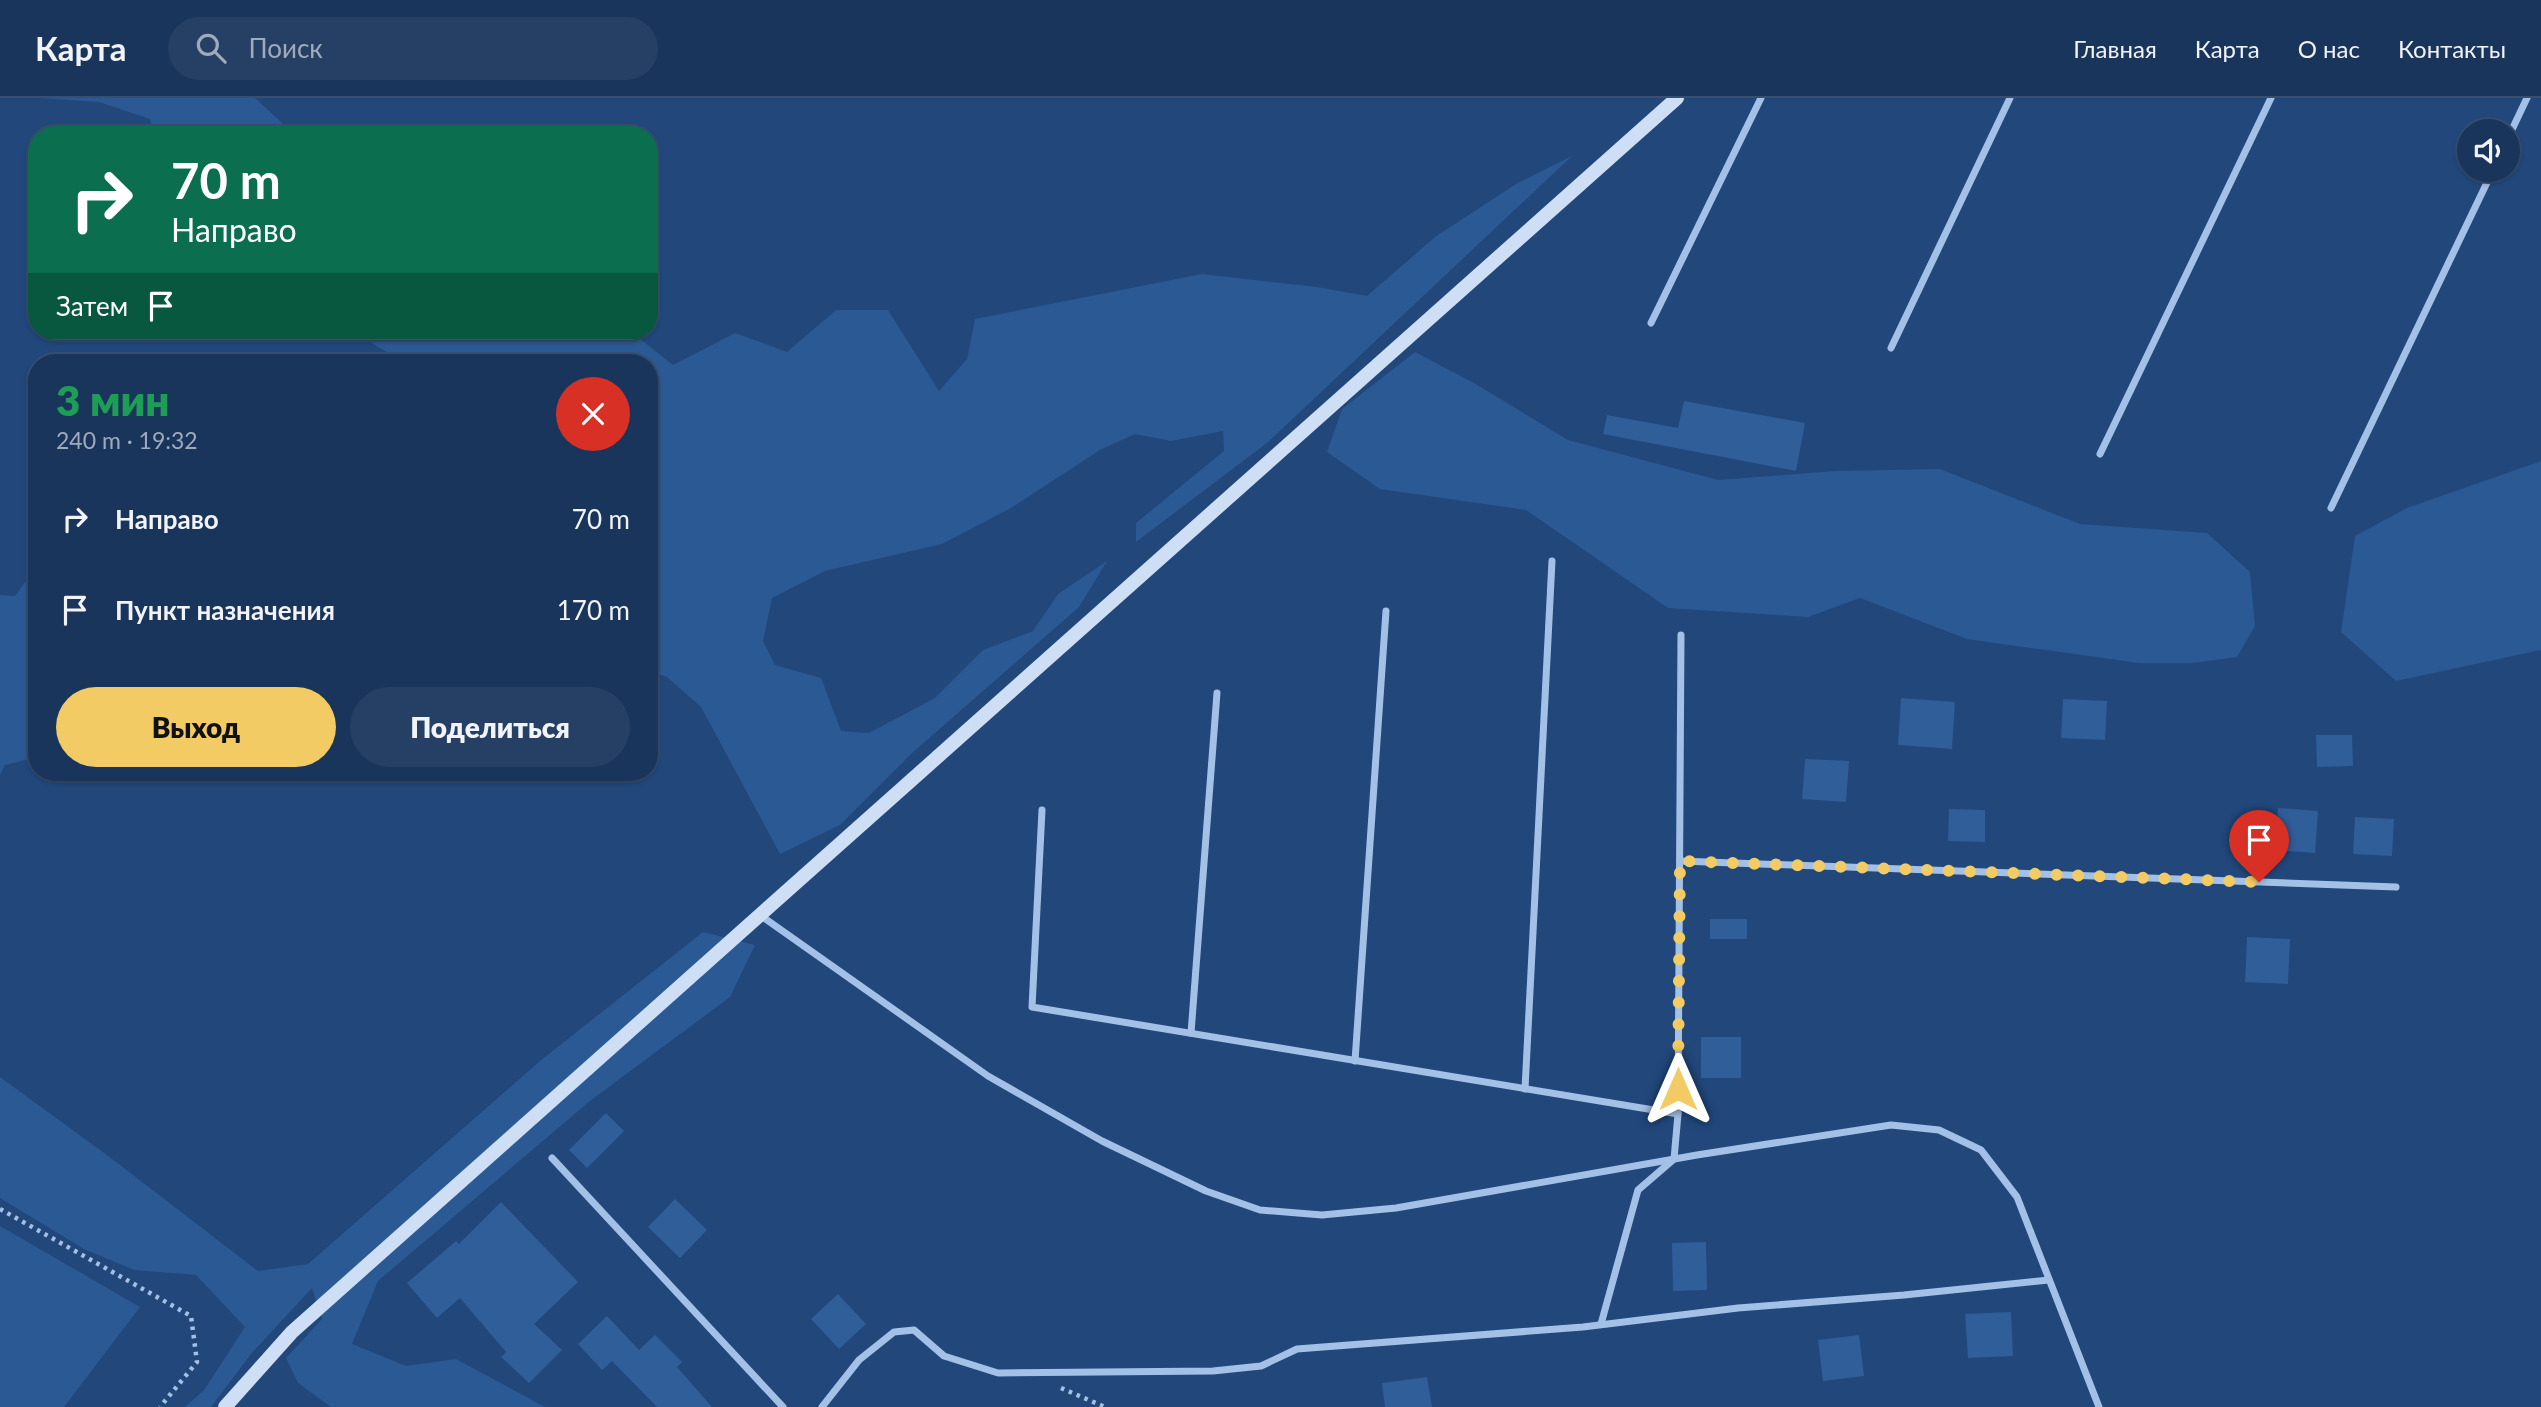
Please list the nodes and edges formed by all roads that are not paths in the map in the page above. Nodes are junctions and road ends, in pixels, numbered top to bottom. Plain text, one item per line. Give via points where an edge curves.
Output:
1 (1677, 98) edge
2 (1761, 98) edge
3 (2010, 98) edge
4 (2271, 98) edge
5 (2527, 98) edge
6 (2517, 119) edge
7 (2487, 182) edge
8 (1651, 323) dead end
9 (1891, 348) dead end
10 (2100, 454) dead end
11 (2332, 508) dead end
12 (1552, 561) dead end
13 (1386, 611) dead end
14 (1681, 635) dead end
15 (1217, 693) dead end
16 (1042, 810) dead end
17 (1680, 861) junction
18 (2396, 887) dead end
19 (760, 915) junction
20 (1191, 1033) junction
21 (1355, 1061) junction
22 (1525, 1089) junction
23 (1678, 1114) junction
24 (552, 1158) dead end
25 (1674, 1159) junction
26 (2049, 1280) junction
27 (1601, 1324) junction
28 (225, 1407) edge
29 (783, 1407) edge
30 (822, 1407) edge
31 (2099, 1407) edge

1 - 19 street
2 - 8 street
3 - 9 street
4 - 10 street
5 - 6 street
7 - 11 street
12 - 22 street
13 - 21 street
14 - 17 street
15 - 20 street
16 - 20 street via 1032,1007
17 - 18 street
17 - 23 street
19 - 25 street via 988,1076 1102,1141 1206,1191 1260,1210 1322,1215 1395,1208
19 - 28 street via 292,1332
20 - 21 street
21 - 22 street
22 - 23 street
23 - 25 street
24 - 29 street
25 - 26 street via 1891,1125 1938,1130 1981,1150 2017,1196
25 - 27 street via 1639,1190
26 - 27 street
26 - 31 street
27 - 30 street via 1297,1349 1261,1366 1213,1371 998,1373 944,1356 914,1330 894,1332 859,1360

